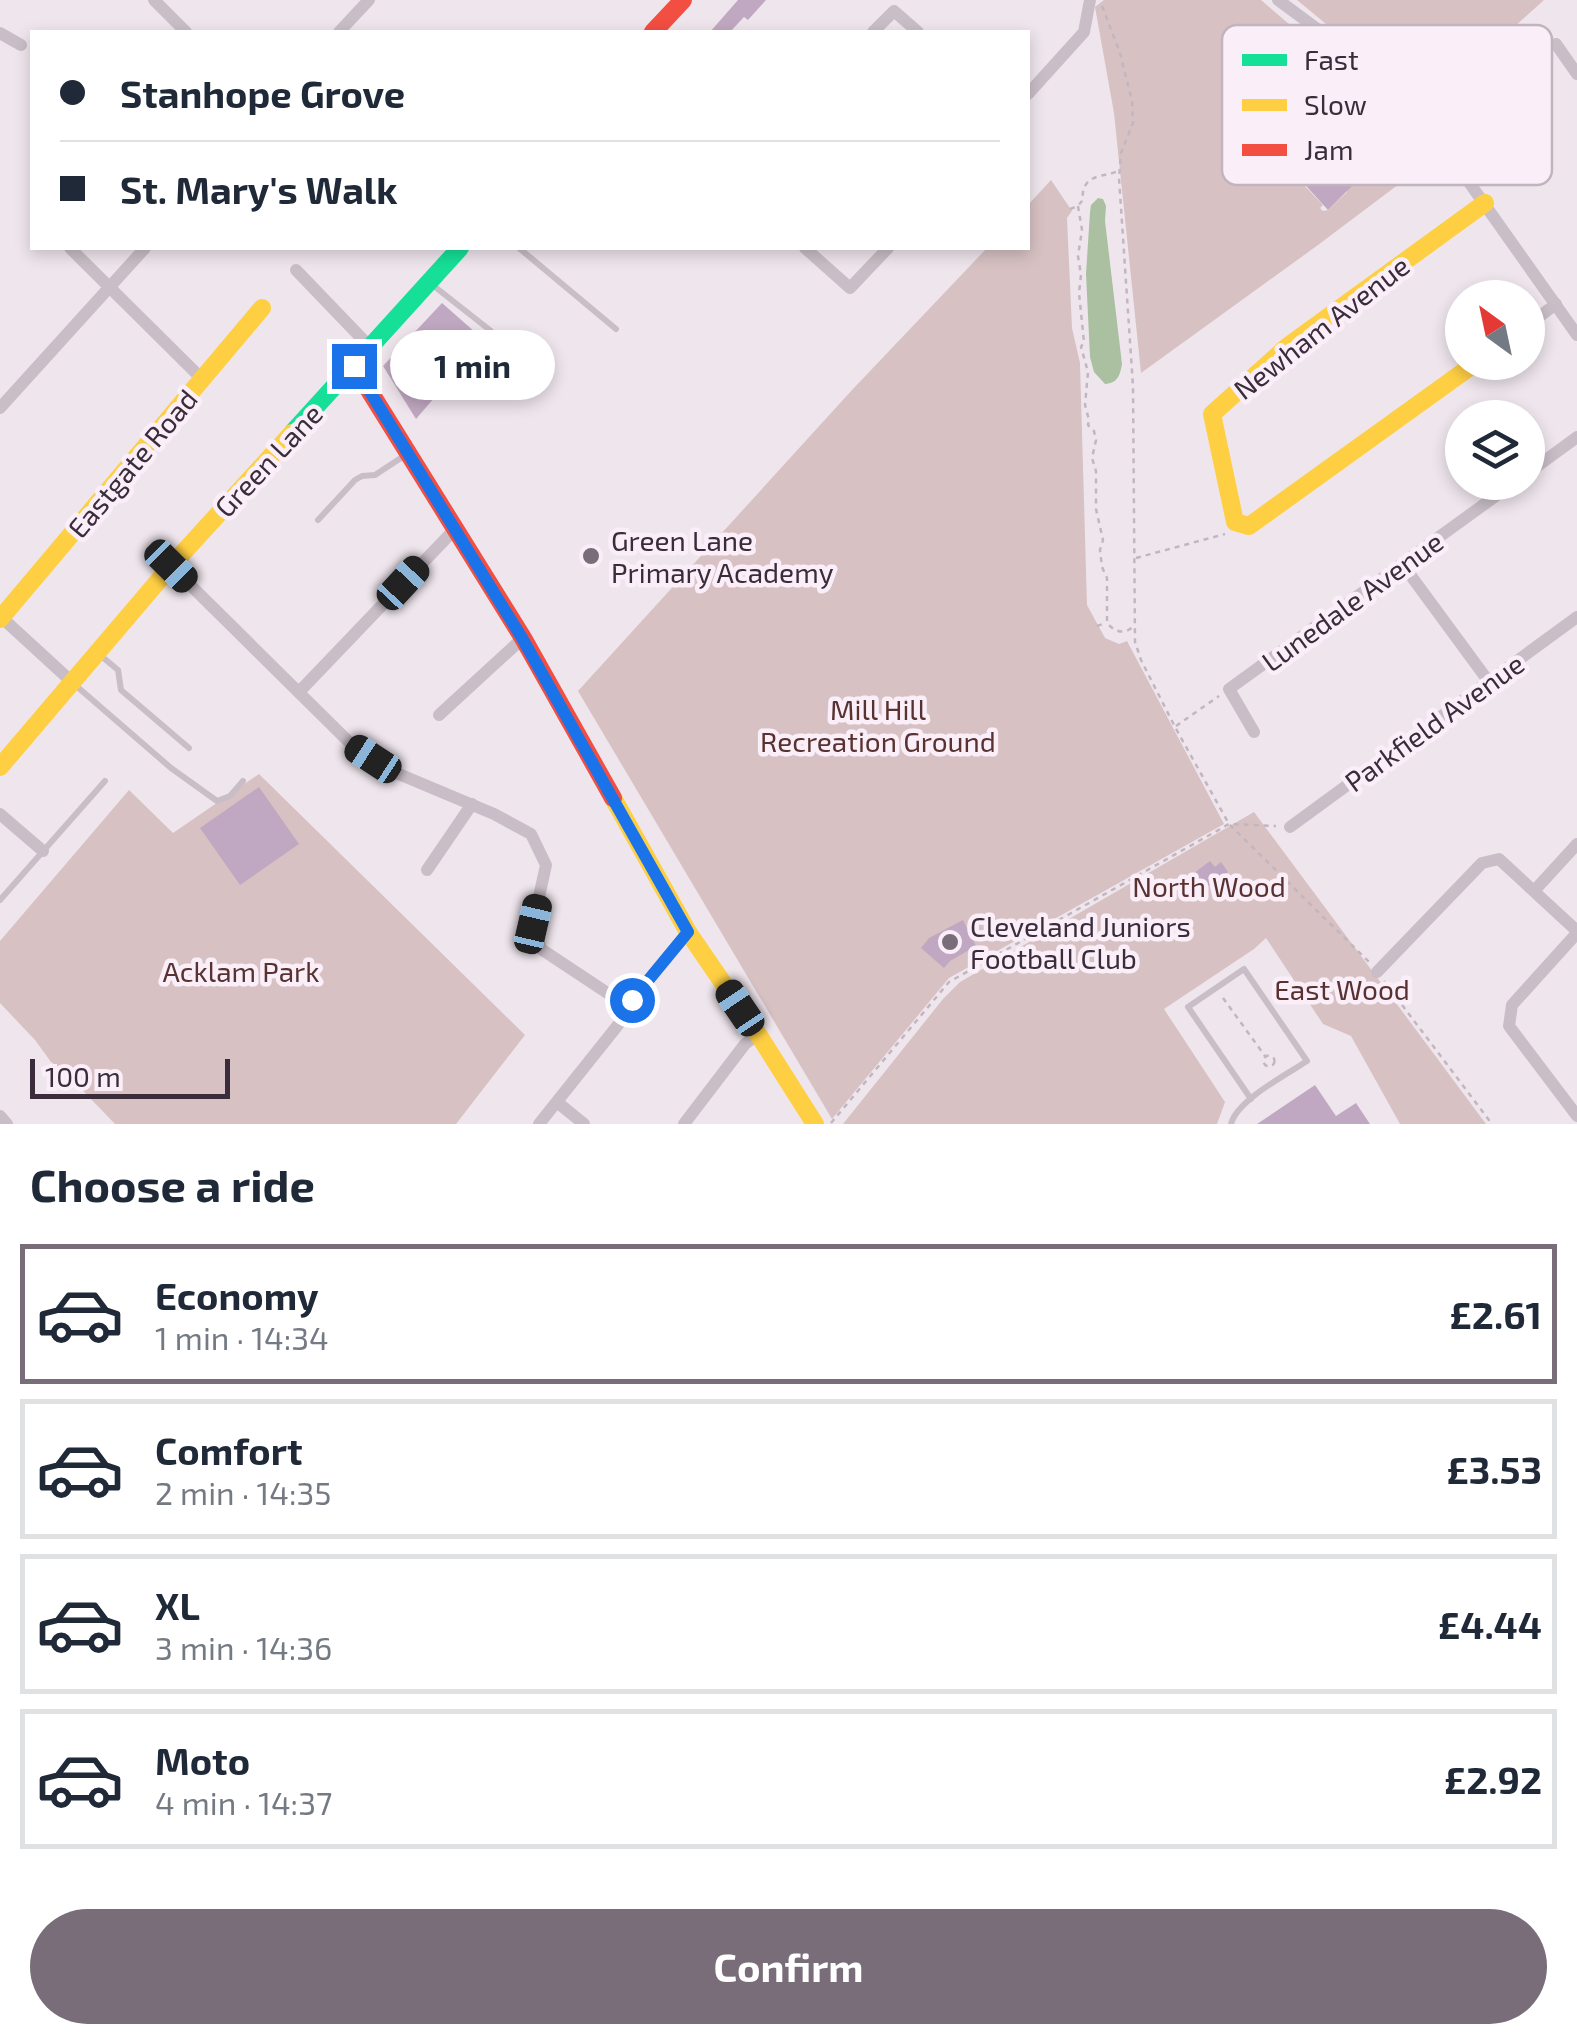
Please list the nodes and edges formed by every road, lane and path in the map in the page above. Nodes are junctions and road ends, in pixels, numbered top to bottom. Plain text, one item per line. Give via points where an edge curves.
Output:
1 (154, 0) edge
2 (369, 0) edge
3 (684, 0) edge
4 (1090, 0) edge
5 (1100, 0) edge
6 (1278, 0) edge
7 (898, 5) edge
8 (1312, 25) edge
9 (180, 30) edge
10 (341, 30) edge
11 (655, 30) edge
12 (875, 30) edge
13 (917, 30) edge
14 (0, 32) edge
15 (1556, 44) dead end
16 (20, 45) dead end
17 (1577, 74) edge
18 (1030, 92) edge
19 (1119, 170) junction
20 (1472, 185) edge
21 (1485, 203) junction
22 (1078, 206) junction
23 (1070, 209) dead end
24 (72, 250) edge
25 (143, 250) edge
26 (458, 250) edge
27 (521, 250) edge
28 (807, 250) edge
29 (886, 250) edge
30 (296, 270) dead end
31 (429, 282) junction
32 (110, 286) junction
33 (1556, 304) junction
34 (262, 308) dead end
35 (1545, 312) edge
36 (616, 329) dead end
37 (492, 331) dead end
38 (1577, 335) edge
39 (370, 348) junction
40 (354, 366) junction
41 (202, 379) junction
42 (1452, 380) edge
43 (3, 398) edge
44 (1577, 437) edge
45 (408, 453) junction
46 (1545, 461) edge
47 (1490, 500) edge
48 (318, 520) dead end
49 (455, 529) junction
50 (1224, 535) dead end
51 (1135, 558) junction
52 (1402, 565) junction
53 (171, 566) junction
54 (1577, 617) edge
55 (0, 618) edge
56 (1107, 623) junction
57 (1136, 625) junction
58 (1098, 626) dead end
59 (1122, 632) junction
60 (1134, 636) junction
61 (522, 638) junction
62 (97, 652) junction
63 (72, 682) junction
64 (1489, 682) junction
65 (1229, 689) junction
66 (300, 692) junction
67 (439, 715) dead end
68 (1175, 727) junction
69 (1254, 732) dead end
70 (189, 748) dead end
71 (0, 767) edge
72 (105, 781) dead end
73 (243, 781) dead end
74 (472, 804) junction
75 (0, 814) edge
76 (1229, 824) junction
77 (1290, 827) joint
78 (1577, 844) edge
79 (42, 851) junction
80 (427, 870) dead end
81 (1534, 892) junction
82 (0, 900) edge
83 (688, 932) junction
84 (1577, 932) edge
85 (1377, 972) junction
86 (1219, 993) dead end
87 (632, 1000) junction
88 (758, 1034) junction
89 (1265, 1056) dead end
90 (1251, 1099) junction
91 (557, 1102) junction
92 (0, 1116) edge
93 (1577, 1116) edge
94 (812, 1120) edge
95 (7, 1124) edge
96 (539, 1124) edge
97 (584, 1124) edge
98 (684, 1124) edge
99 (830, 1124) edge
100 (1231, 1124) edge
101 (1492, 1124) edge

1 - 9 street
2 - 10 street
3 - 11 street
4 - 18 street via 1084,32
5 - 19 path via 1132,101 1133,123
6 - 8 street
7 - 12 street
7 - 13 street
14 - 16 street
15 - 17 street
19 - 22 path via 1088,182
19 - 51 path via 1133,386
20 - 21 street
21 - 33 street
21 - 42 street, Newham Avenue via 1288,346 1212,414 1234,522 1249,526
22 - 23 path
22 - 56 path via 1085,406 1096,440 1092,458 1108,578
24 - 32 street
25 - 32 street
26 - 31 street, Green Lane
27 - 36 lane
28 - 29 street via 850,288
30 - 39 street
31 - 37 lane
31 - 39 street, Green Lane
32 - 41 street
32 - 43 street
33 - 35 street
33 - 38 street
34 - 41 street, Eastgate Road
39 - 40 street, Green Lane
40 - 45 street
40 - 53 street, Green Lane
41 - 55 street, Eastgate Road
44 - 46 street
45 - 48 lane via 376,476 355,480
45 - 49 street
47 - 52 street, Lunedale Avenue
49 - 61 street
49 - 66 street
50 - 51 path
51 - 57 path
52 - 64 street
52 - 65 street, Lunedale Avenue
53 - 62 street, Green Lane
53 - 66 street
54 - 64 street, Parkfield Avenue
55 - 63 street
56 - 58 path
56 - 59 path
57 - 59 path
57 - 60 path
59 - 60 path
60 - 68 path
61 - 67 street
61 - 83 street
62 - 63 street, Green Lane
62 - 70 lane via 118,670 121,690
63 - 71 street, Green Lane
63 - 73 lane via 216,801
64 - 77 street, Parkfield Avenue
65 - 68 path
65 - 69 street
66 - 74 street via 352,745 394,772
68 - 76 path
72 - 79 lane
74 - 80 street
74 - 87 street via 531,834 546,865 533,924 541,949 615,998
75 - 79 street
76 - 77 path
76 - 85 path
76 - 99 path via 949,982
78 - 81 street
79 - 82 lane
81 - 84 street
81 - 85 street via 1499,860 1482,862
83 - 87 street
83 - 88 street
84 - 93 street via 1512,1005 1509,1026
85 - 101 path
86 - 89 path
87 - 91 street
88 - 94 street
88 - 98 street
90 - 90 lane via 1307,1061 1244,969 1188,1007
90 - 100 lane
91 - 96 street
91 - 97 street
92 - 95 street

